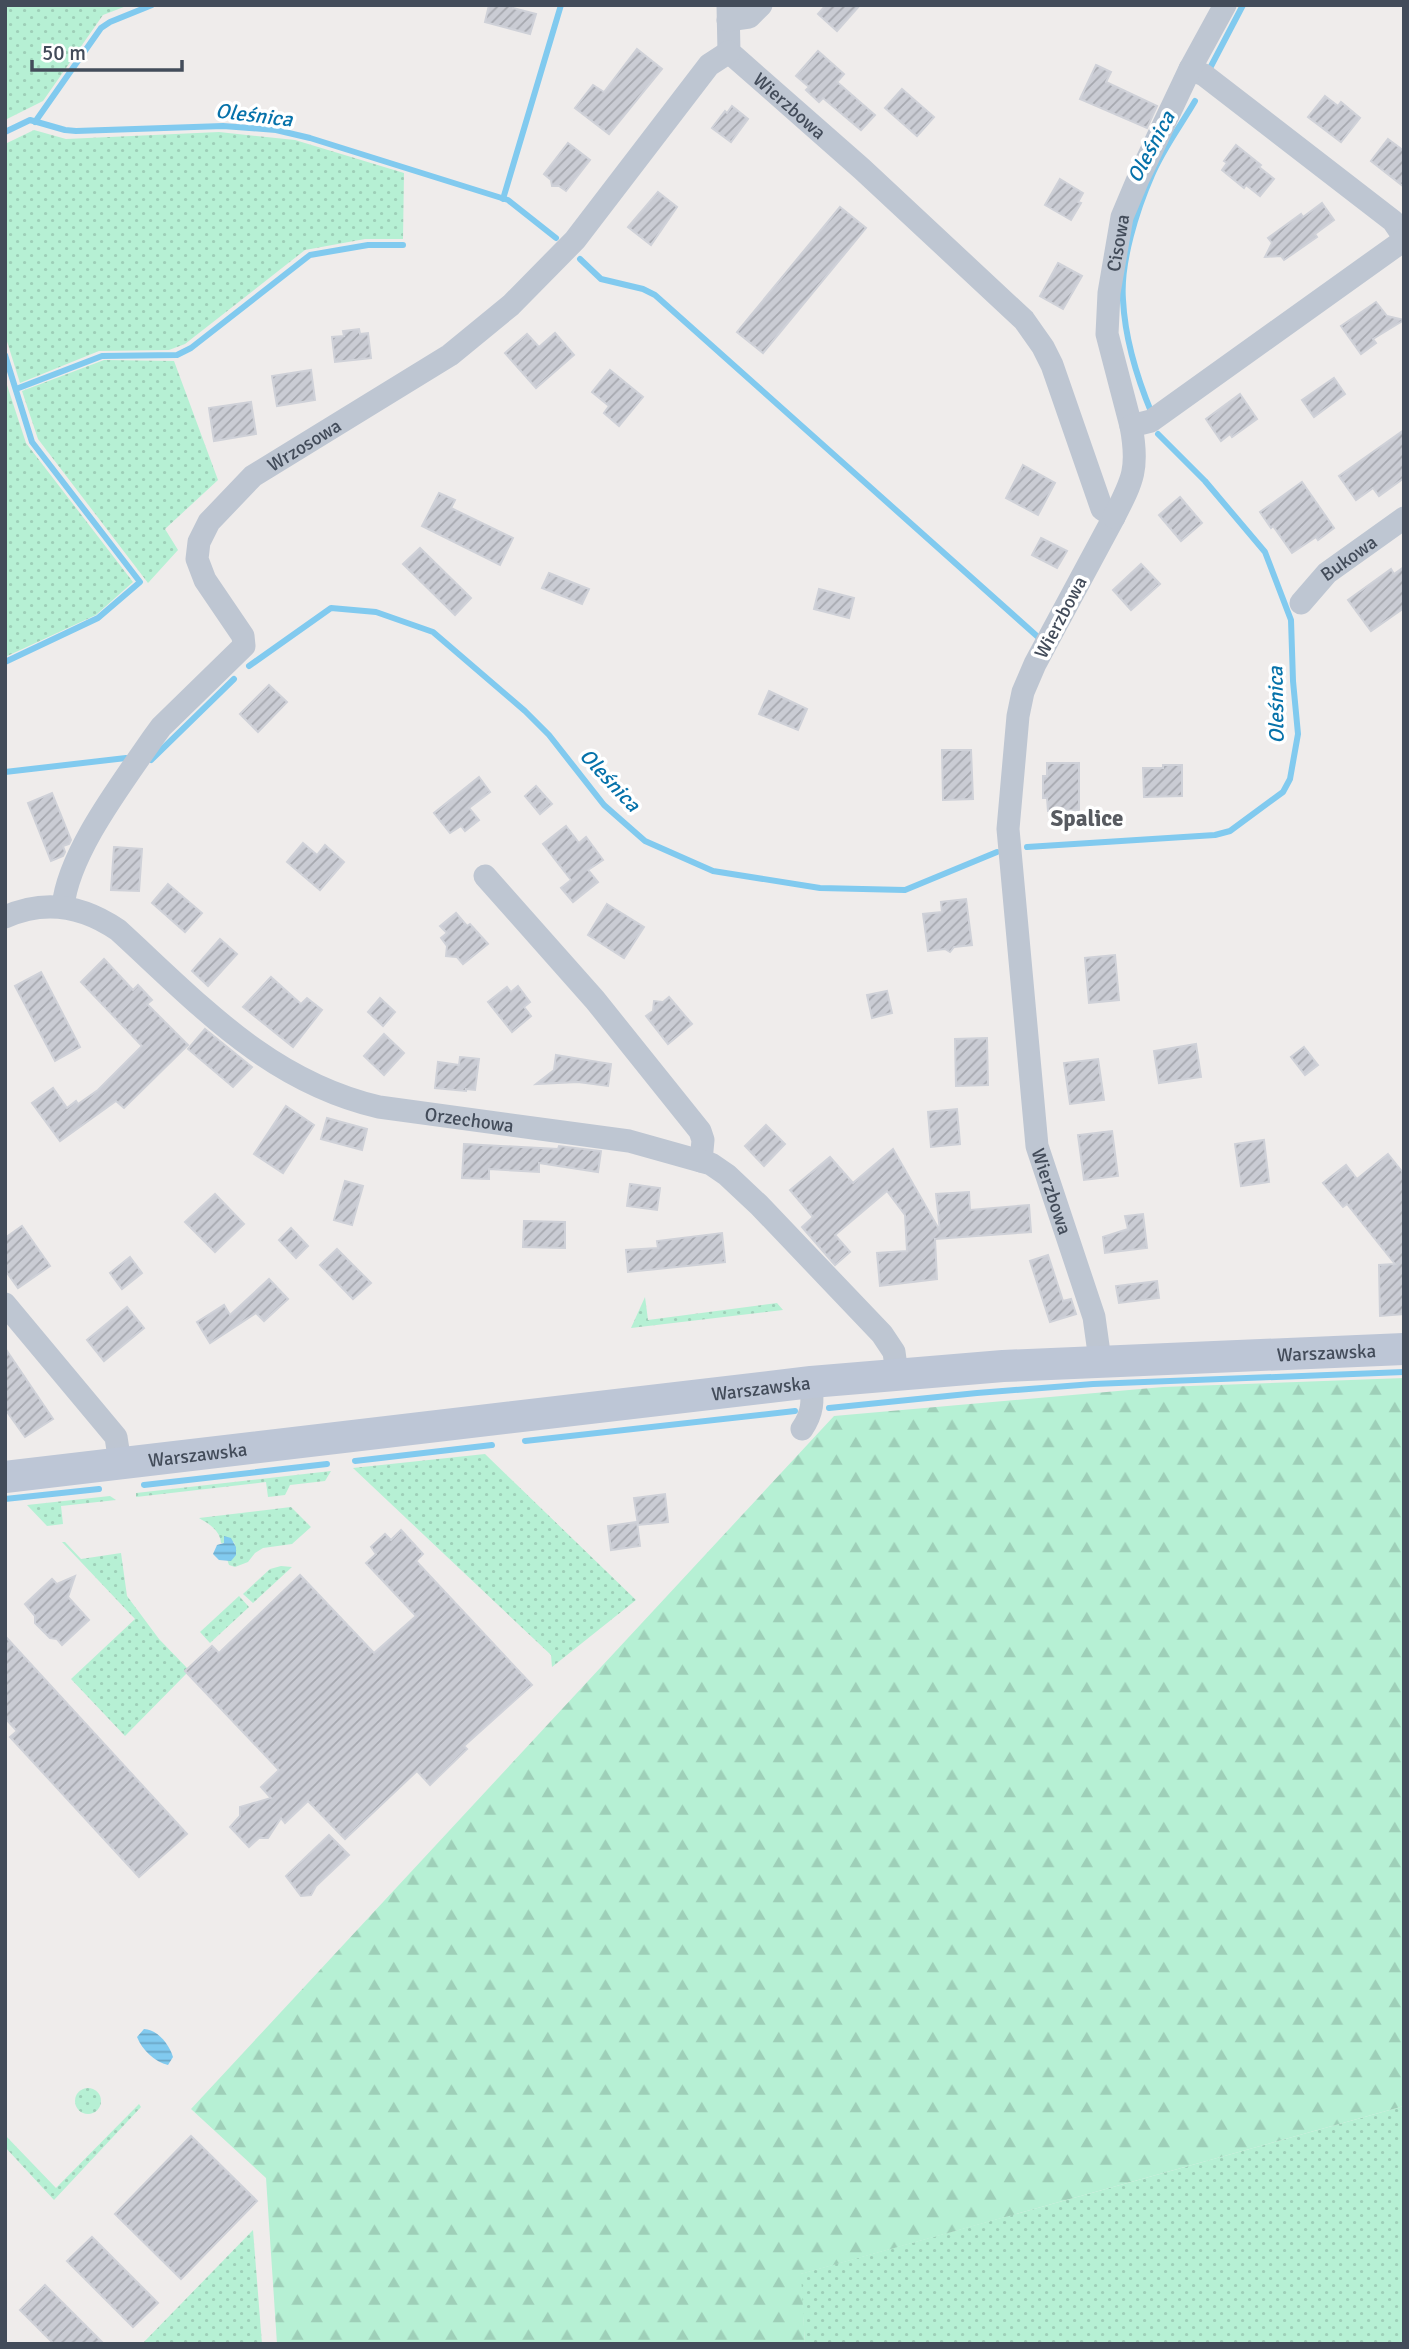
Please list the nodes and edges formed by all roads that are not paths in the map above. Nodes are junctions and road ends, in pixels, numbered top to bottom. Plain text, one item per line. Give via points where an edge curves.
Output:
1 (761, 5) edge
2 (1225, 5) edge
3 (728, 13) edge
4 (729, 51) junction
5 (1190, 69) junction
6 (1404, 239) edge
7 (1131, 426) junction
8 (1114, 517) junction
9 (1404, 518) edge
10 (1301, 603) dead end
11 (485, 876) dead end
12 (63, 906) junction
13 (5, 917) edge
14 (701, 1161) junction
15 (5, 1304) edge
16 (1404, 1349) edge
17 (1100, 1360) junction
18 (897, 1374) junction
19 (811, 1382) junction
20 (802, 1429) dead end
21 (120, 1463) junction
22 (5, 1477) edge

1 - 3 street via 749,17
2 - 5 street, Cisowa
3 - 4 street
4 - 8 street, Wierzbowa via 1024,320 1052,365 1102,509
4 - 12 street, Wrzosowa via 709,65 575,240 511,305 450,355 253,476 209,522 197,559 205,580 243,636 244,646 153,738 97,823 64,887
5 - 6 street via 1204,75 1393,221
5 - 7 street, Cisowa via 1126,205 1109,292 1110,349
6 - 7 street via 1151,421
7 - 8 street, Cisowa via 1134,473
8 - 17 street, Wierzbowa via 1023,692 1009,829 1037,1146 1094,1317
9 - 10 street, Bukowa via 1327,573
11 - 14 street via 595,1000 700,1131
12 - 13 street, Orzechowa
12 - 14 street, Orzechowa via 91,914 118,930 246,1044 324,1090 379,1107 629,1142
14 - 18 street, Orzechowa via 720,1169 754,1200 881,1334 894,1352
15 - 21 street, Warszawska via 116,1437
16 - 17 main road, Warszawska
17 - 18 main road, Warszawska
18 - 19 main road, Warszawska
19 - 20 street via 813,1405
19 - 21 main road, Warszawska
21 - 22 main road, Warszawska

